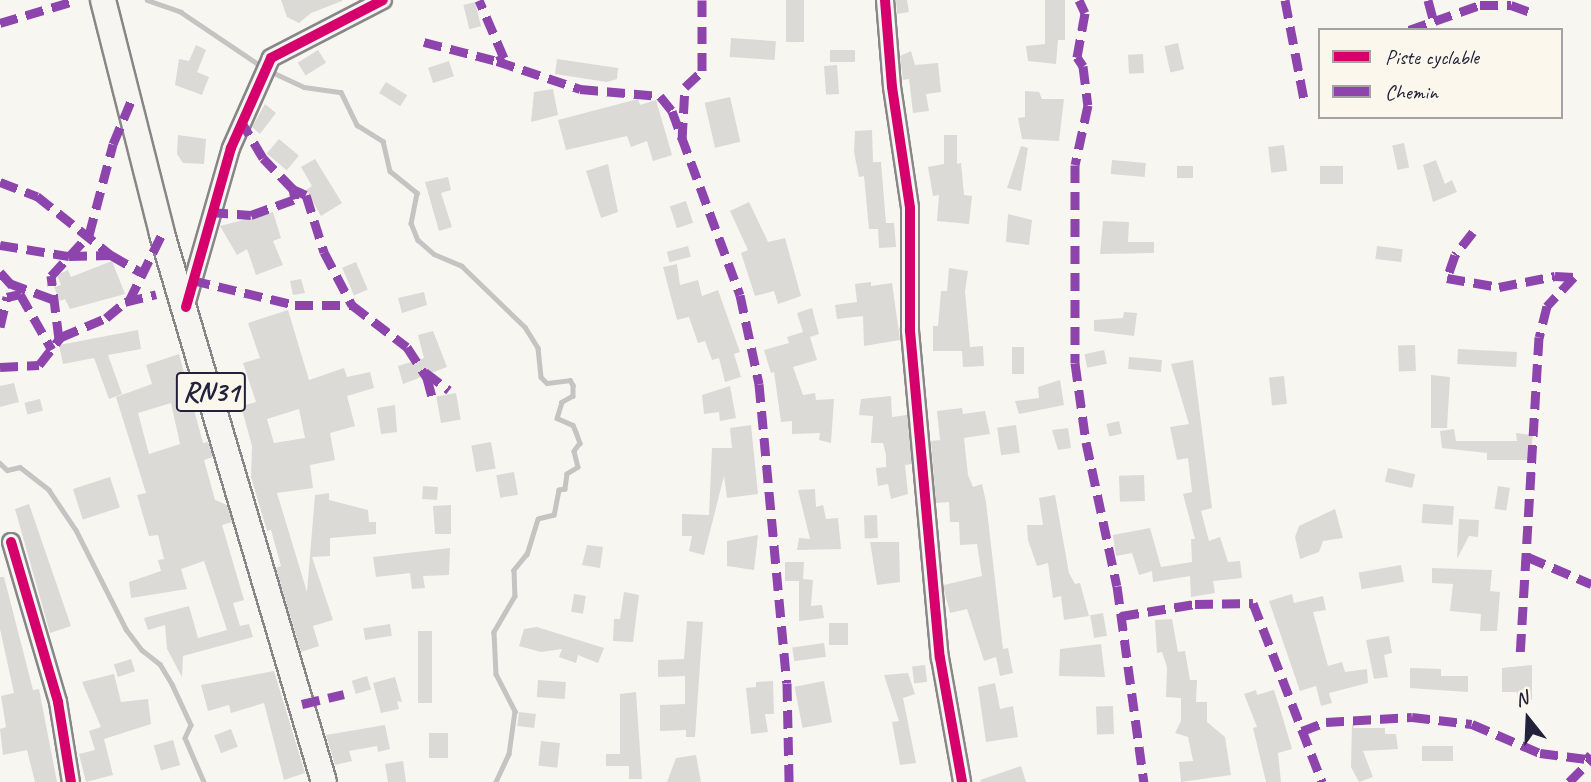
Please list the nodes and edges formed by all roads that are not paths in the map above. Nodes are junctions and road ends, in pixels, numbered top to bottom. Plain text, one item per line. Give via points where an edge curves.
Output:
1 (103, 0) edge
2 (383, 0) edge
3 (885, 0) edge
4 (186, 307) junction
5 (11, 542) dead end
6 (71, 782) edge
7 (324, 782) edge
8 (962, 782) edge

1 - 4 main road, RN31 via 162,234
2 - 4 street via 271,58 231,148
3 - 8 street via 910,208 910,331 940,658
4 - 7 main road, RN31
5 - 6 street via 58,702

